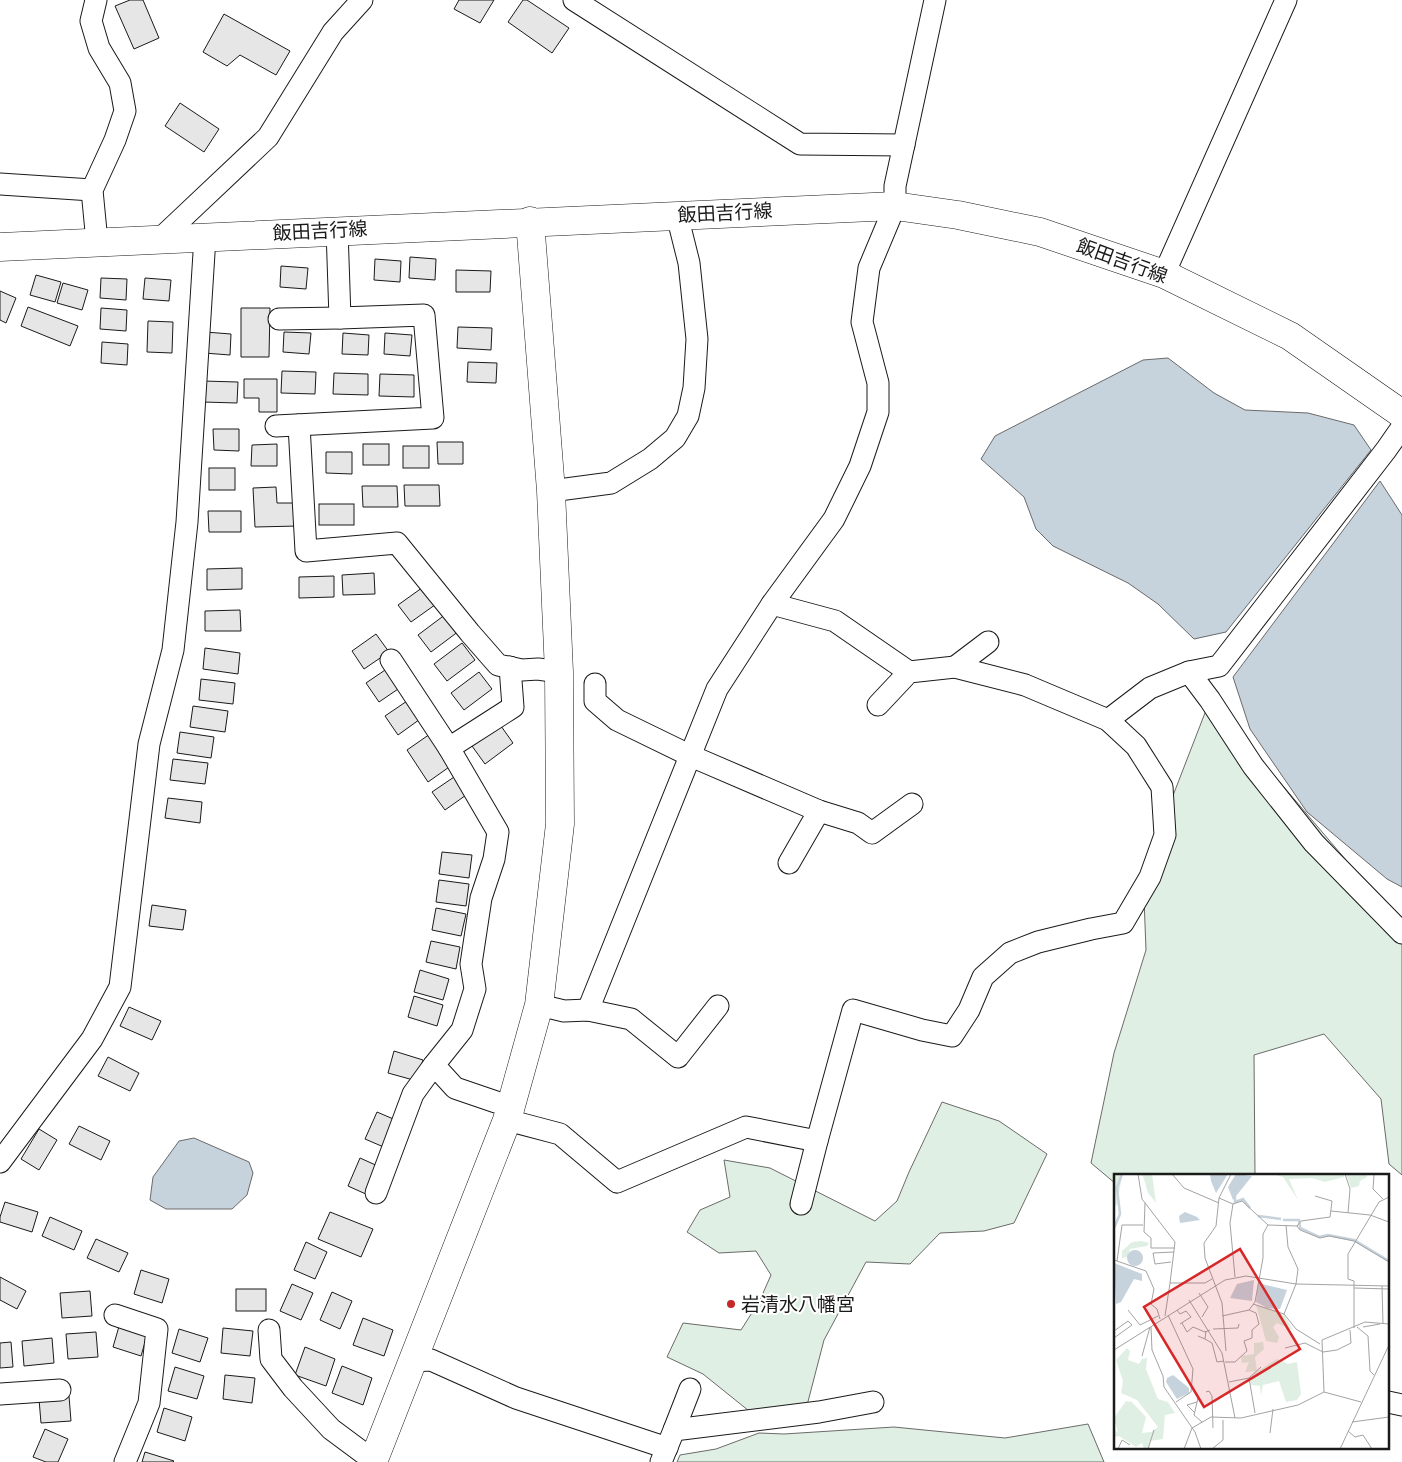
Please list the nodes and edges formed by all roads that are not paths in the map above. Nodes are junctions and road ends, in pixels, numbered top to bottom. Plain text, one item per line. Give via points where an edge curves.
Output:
1 (96, 0) edge
2 (362, 0) edge
3 (574, 0) edge
4 (935, 0) edge
5 (1286, 0) edge
6 (904, 144) junction
7 (0, 184) edge
8 (92, 190) junction
9 (895, 206) junction
10 (677, 215) junction
11 (530, 221) junction
12 (337, 230) junction
13 (205, 237) junction
14 (160, 239) junction
15 (97, 242) junction
16 (0, 246) edge
17 (1164, 274) junction
18 (340, 318) junction
19 (279, 319) dead end
20 (1402, 414) edge
21 (299, 425) junction
22 (276, 426) dead end
23 (1402, 427) edge
24 (551, 490) junction
25 (772, 604) junction
26 (988, 642) dead end
27 (390, 660) dead end
28 (955, 667) junction
29 (510, 668) junction
30 (559, 672) junction
31 (909, 672) junction
32 (1189, 672) junction
33 (595, 684) dead end
34 (878, 705) dead end
35 (1108, 720) junction
36 (449, 748) junction
37 (691, 756) junction
38 (912, 804) dead end
39 (819, 810) junction
40 (789, 863) dead end
41 (1402, 934) edge
42 (539, 1005) junction
43 (718, 1006) dead end
44 (588, 1010) junction
45 (434, 1064) junction
46 (509, 1112) junction
47 (817, 1141) junction
48 (0, 1162) edge
49 (376, 1193) dead end
50 (801, 1204) dead end
51 (115, 1315) dead end
52 (269, 1330) dead end
53 (412, 1360) junction
54 (60, 1390) dead end
55 (690, 1390) dead end
56 (0, 1394) edge
57 (873, 1402) dead end
58 (667, 1446) edge
59 (374, 1461) edge
60 (125, 1462) edge

1 - 8 street via 91,21 99,48 120,83 125,111
2 - 14 street via 333,32 268,138
3 - 6 street via 800,144
4 - 6 street
5 - 17 street
6 - 9 street via 895,186
7 - 8 street
8 - 15 street
9 - 10 main road, 飯田吉行線
9 - 17 main road, 飯田吉行線 via 958,214 1040,232
9 - 25 street via 868,268 862,322 878,382 878,412 860,466 834,519
10 - 11 main road, 飯田吉行線
10 - 24 street via 689,263 697,339 694,388 688,416 669,444 612,483
11 - 12 main road, 飯田吉行線
11 - 24 main road
12 - 13 main road, 飯田吉行線
12 - 18 street
13 - 14 main road, 飯田吉行線
13 - 48 street via 187,522 173,650 149,744 120,987 92,1039
14 - 15 main road, 飯田吉行線
15 - 16 main road, 飯田吉行線
17 - 20 main road, 飯田吉行線 via 1290,336
18 - 19 street
18 - 21 street via 424,315 434,418
21 - 22 street
21 - 29 street via 306,550 397,543 498,664
23 - 32 street via 1219,666
24 - 30 main road
25 - 31 street via 835,621
25 - 37 street via 717,689
26 - 28 street
27 - 36 street
28 - 31 street
28 - 35 street via 1025,685
29 - 30 street
29 - 36 street via 513,708
30 - 42 main road via 560,824
31 - 34 street
32 - 35 street via 1150,688
32 - 41 street via 1253,766 1314,843
33 - 37 street via 595,702 617,720
35 - 47 street via 1136,746 1162,787 1165,835 1150,877 1123,923 1038,942 1010,953 984,977 969,1010 952,1036 854,1010
36 - 45 street via 498,832 494,859 481,898 471,964 475,989 462,1030
37 - 39 street
37 - 44 street
38 - 39 street via 872,833 858,823
39 - 40 street
42 - 44 street via 564,1011
42 - 46 main road
43 - 44 street via 678,1057 631,1019
45 - 46 street via 455,1088 496,1102
45 - 49 street via 413,1094
46 - 47 street via 560,1134 617,1182 746,1127
46 - 53 main road
47 - 50 street
51 - 60 street via 157,1329 149,1403
52 - 59 street via 271,1359 292,1388 331,1429
53 - 58 street via 431,1360 516,1398
53 - 59 main road
54 - 56 street
55 - 58 street
57 - 58 street via 801,1414

